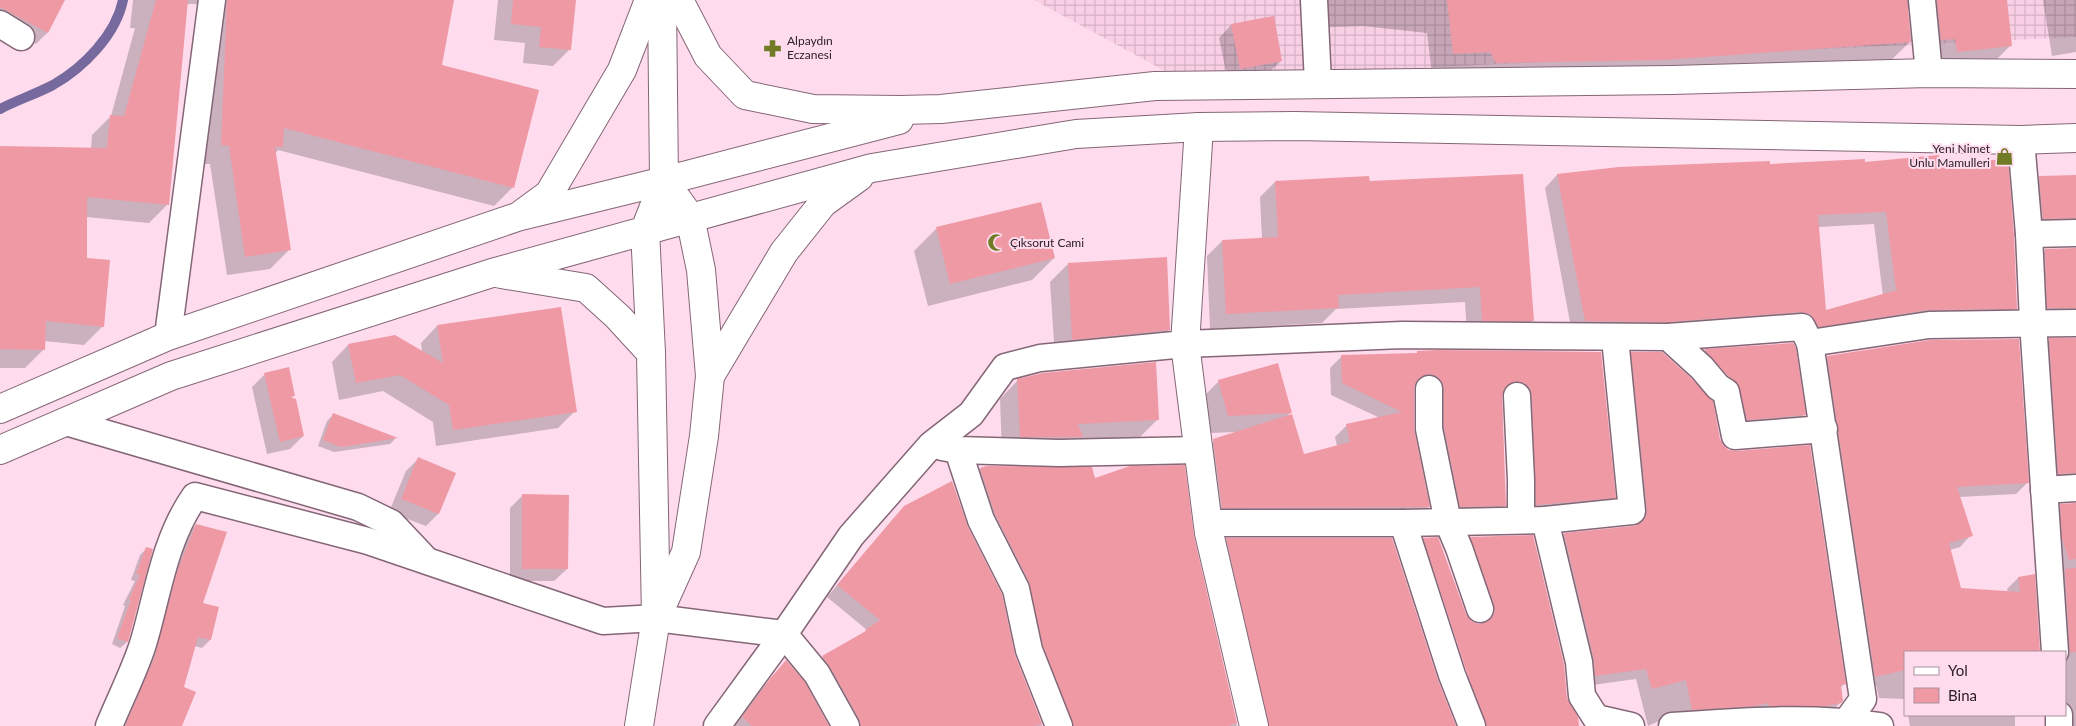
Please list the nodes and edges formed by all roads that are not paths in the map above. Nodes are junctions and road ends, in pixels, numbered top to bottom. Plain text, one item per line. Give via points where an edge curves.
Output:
1 (212, 0) edge
2 (649, 0) edge
3 (662, 0) edge
4 (678, 0) edge
5 (1314, 0) edge
6 (1922, 0) edge
7 (1930, 72) junction
8 (2076, 74) edge
9 (1318, 83) junction
10 (941, 108) junction
11 (1199, 127) junction
12 (2076, 138) edge
13 (2021, 140) junction
14 (872, 168) junction
15 (664, 181) junction
16 (518, 217) junction
17 (690, 217) junction
18 (645, 230) junction
19 (2076, 232) edge
20 (2029, 234) junction
21 (492, 273) junction
22 (2033, 322) junction
23 (2076, 323) edge
24 (168, 336) junction
25 (1668, 337) junction
26 (1615, 338) junction
27 (1810, 343) junction
28 (1184, 344) junction
29 (651, 353) junction
30 (710, 376) junction
31 (1430, 389) dead end
32 (1517, 396) dead end
33 (0, 409) edge
34 (66, 422) junction
35 (1824, 428) junction
36 (931, 445) junction
37 (0, 450) edge
38 (958, 450) junction
39 (1198, 450) junction
40 (2076, 488) edge
41 (2044, 490) junction
42 (1533, 520) junction
43 (1448, 522) junction
44 (1208, 523) junction
45 (1402, 523) junction
46 (425, 560) junction
47 (1480, 609) dead end
48 (656, 618) junction
49 (784, 634) junction
50 (2054, 651) edge
51 (1582, 696) junction
52 (1847, 724) edge
53 (109, 726) edge
54 (639, 726) edge
55 (717, 726) edge
56 (846, 726) edge
57 (1059, 726) edge
58 (1254, 726) edge
59 (1472, 726) edge
60 (1582, 726) edge
61 (1630, 726) edge
62 (1672, 726) edge
63 (1880, 726) edge

1 - 24 street
2 - 16 main road via 622,70 550,194
3 - 15 main road
4 - 10 main road via 708,56 745,94 814,109
5 - 9 street
6 - 7 street
7 - 8 main road
7 - 9 main road via 1672,80
9 - 10 main road via 1155,86
10 - 15 main road
11 - 13 main road via 1295,126
11 - 14 main road via 1076,134
11 - 28 main road
12 - 13 main road
13 - 20 street
14 - 17 main road
14 - 30 main road via 823,203 784,252
15 - 16 main road
15 - 17 main road
15 - 18 main road
16 - 24 main road
17 - 18 main road
17 - 30 main road via 701,270
18 - 21 main road
18 - 29 main road
19 - 20 street
20 - 22 street
21 - 29 main road via 586,288
21 - 34 main road via 171,376
22 - 23 street
22 - 27 street via 1929,325
22 - 41 street
24 - 33 main road
25 - 26 street
25 - 27 street via 1802,327
25 - 35 street via 1726,392 1734,436
26 - 28 street via 1402,334
26 - 42 street via 1632,511
27 - 35 street
28 - 36 street via 1040,358 1006,367 971,414
28 - 39 main road
29 - 48 main road
30 - 48 main road via 686,552
31 - 43 street via 1429,429
32 - 42 street
34 - 37 main road
34 - 46 street via 358,507 391,523
35 - 52 street via 1863,699
36 - 38 street
36 - 49 street via 851,536
38 - 39 street via 1059,453
38 - 57 street via 981,520 1016,589 1029,650
39 - 44 main road
40 - 41 street
41 - 50 street
42 - 43 street
42 - 51 street via 1579,662
43 - 45 street
43 - 47 street
44 - 45 street
44 - 58 main road
45 - 59 street
46 - 48 street via 603,621
46 - 53 street via 368,540 195,496 169,544 142,646
48 - 49 street
48 - 54 main road
49 - 55 street
49 - 56 street via 817,674
51 - 60 street
51 - 61 street via 1596,718
52 - 62 street via 1723,722
52 - 63 street

